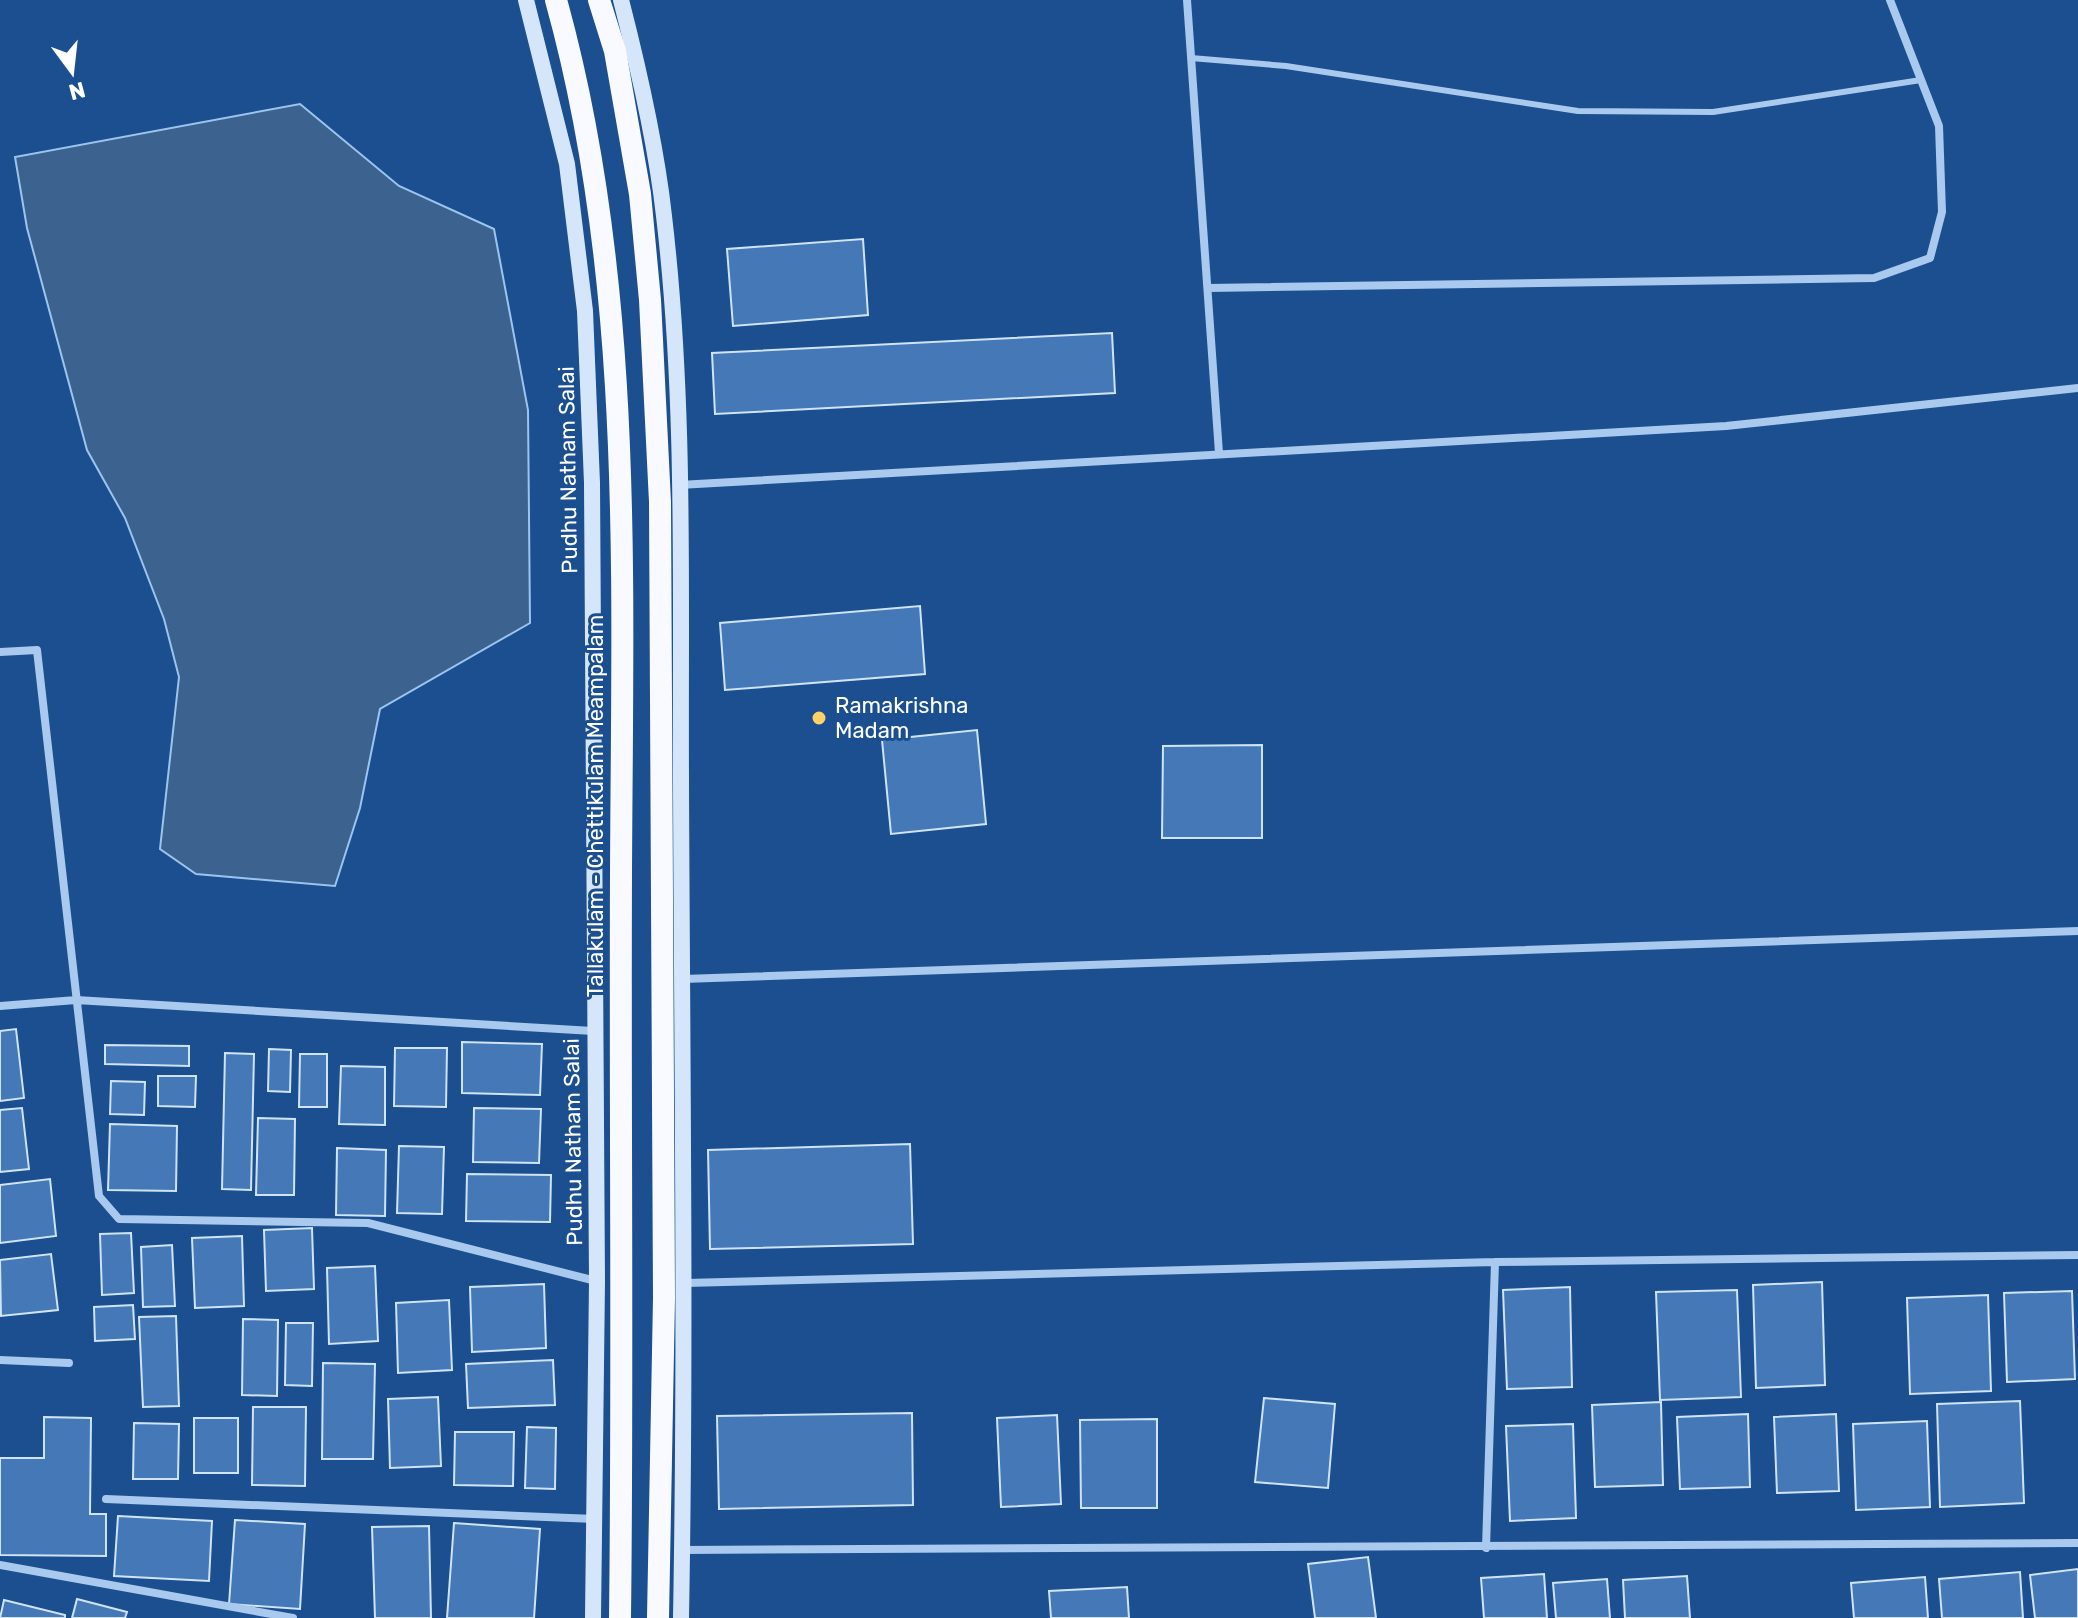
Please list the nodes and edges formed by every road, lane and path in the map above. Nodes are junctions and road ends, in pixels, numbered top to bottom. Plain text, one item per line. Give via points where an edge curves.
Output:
1 (526, 0) edge
2 (556, 0) edge
3 (599, 0) edge
4 (621, 0) edge
5 (1187, 0) edge
6 (1890, 0) edge
7 (1191, 58) junction
8 (1921, 80) junction
9 (1208, 288) junction
10 (2078, 388) edge
11 (1219, 453) junction
12 (679, 485) junction
13 (0, 652) edge
14 (2078, 931) edge
15 (682, 979) junction
16 (76, 1000) junction
17 (0, 1006) edge
18 (593, 1031) junction
19 (2078, 1255) edge
20 (1495, 1262) junction
21 (597, 1281) junction
22 (686, 1283) junction
23 (0, 1360) edge
24 (69, 1363) dead end
25 (106, 1499) dead end
26 (596, 1519) junction
27 (2078, 1543) edge
28 (1486, 1548) junction
29 (682, 1550) junction
30 (0, 1565) edge
31 (293, 1618) edge
32 (592, 1618) edge
33 (620, 1618) edge
34 (658, 1618) edge
35 (681, 1618) edge

1 - 18 main road, Pudhu Natham Salai via 567,164 585,311 592,483
2 - 33 highway, Tallakulam - Chettikulam Meampalam via 577,74 598,203 616,375 622,562
3 - 34 highway via 615,51 640,194 660,502 664,1298
4 - 12 main road via 664,212
5 - 7 street
6 - 8 street
7 - 8 lane via 1286,66 1578,111 1713,112
7 - 9 street
8 - 9 street via 1939,126 1942,212 1930,258 1874,278
9 - 11 street
10 - 11 street via 1726,426
11 - 12 street
12 - 15 main road
13 - 16 street via 37,650
14 - 15 street
15 - 22 main road
16 - 17 street
16 - 18 street
16 - 21 street via 99,1196 119,1219 368,1223
18 - 21 main road, Pudhu Natham Salai
19 - 20 street
20 - 22 street
20 - 28 street
21 - 26 main road, Pudhu Natham Salai
22 - 29 main road
23 - 24 street
25 - 26 street
26 - 32 main road, Pudhu Natham Salai
27 - 28 street
28 - 29 street
29 - 35 main road
30 - 31 street

